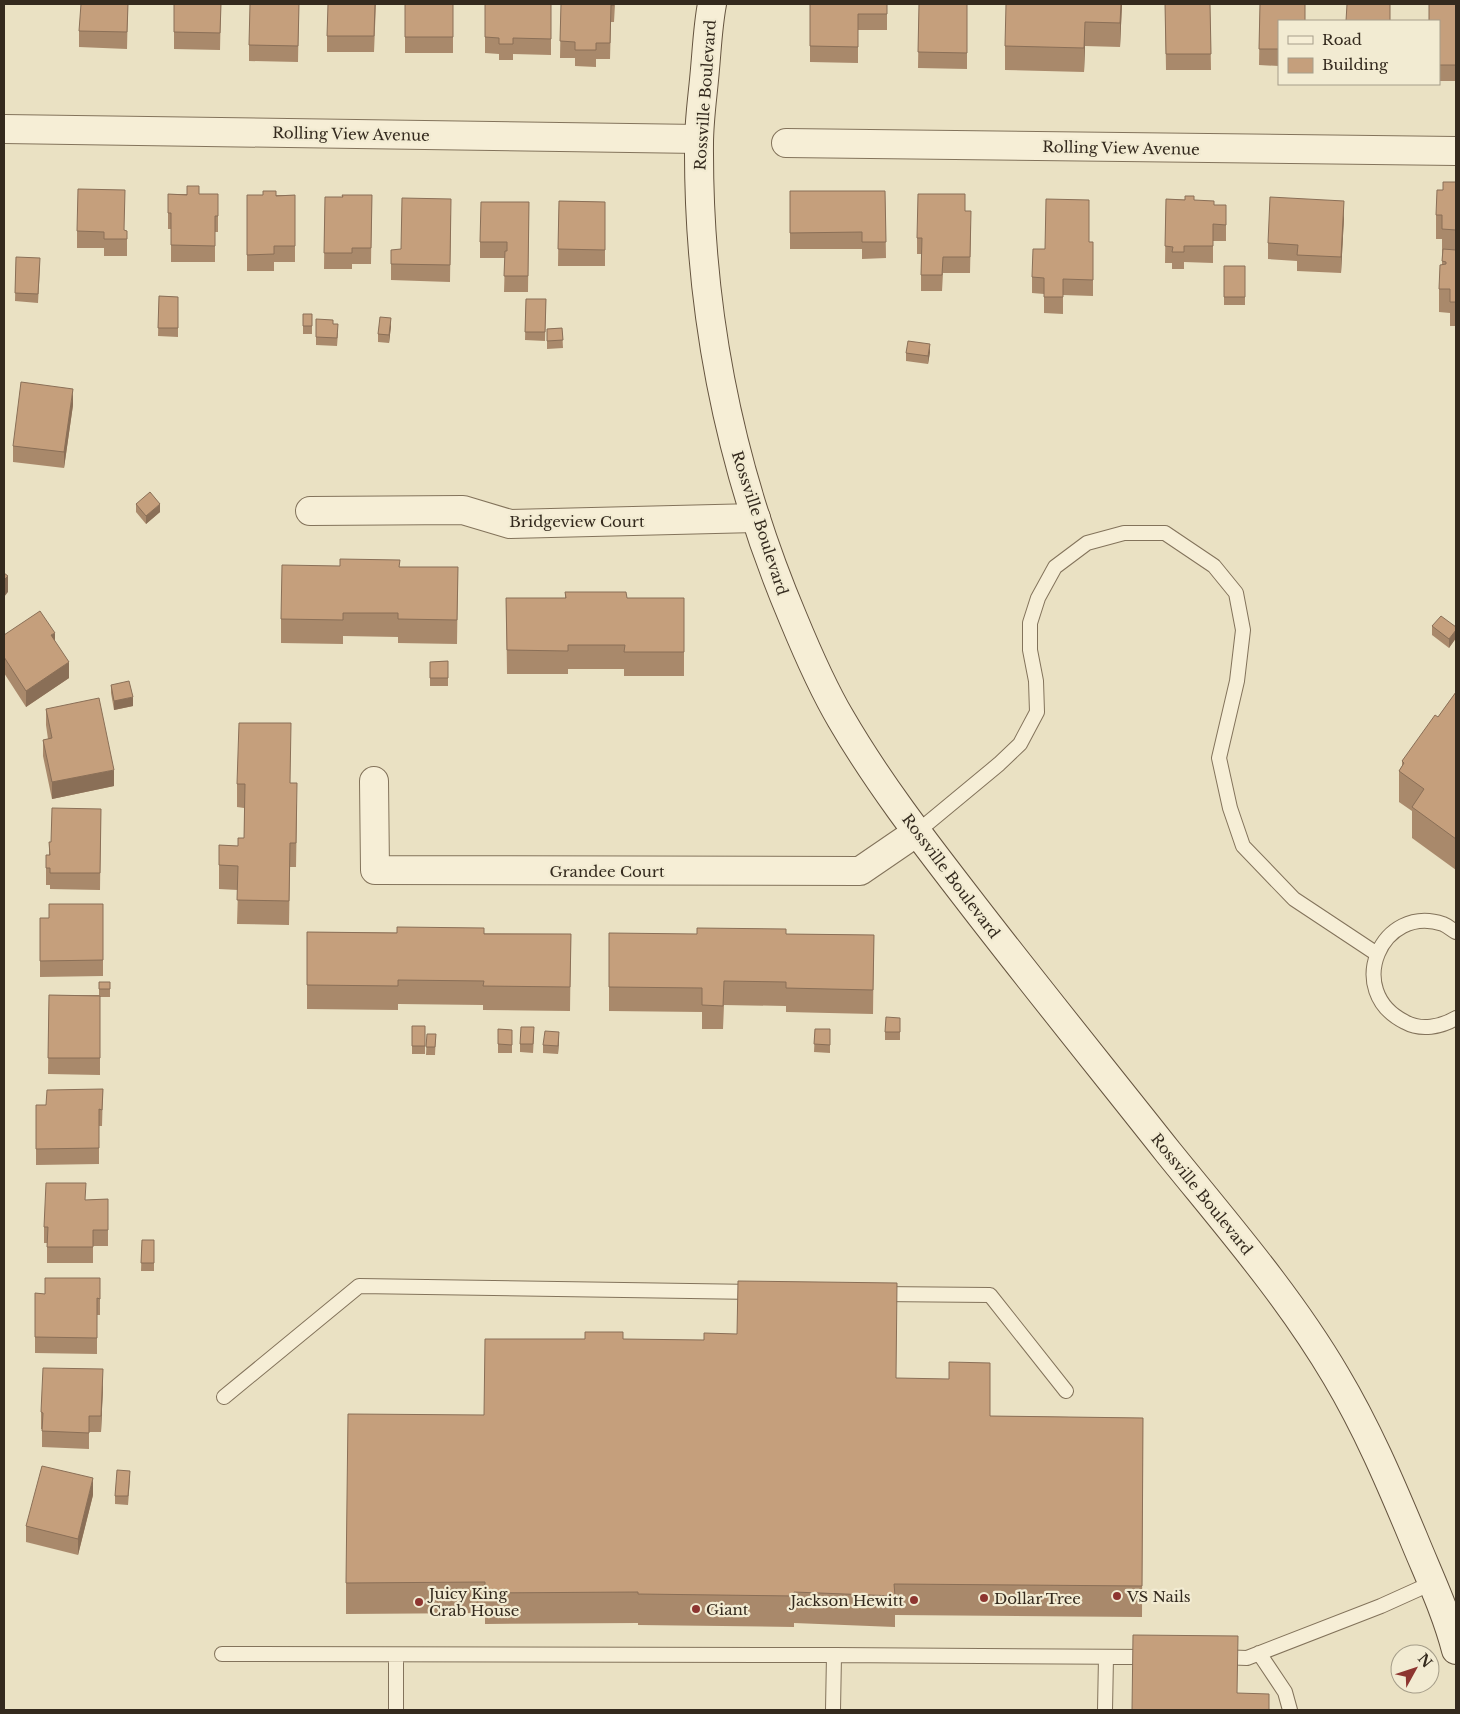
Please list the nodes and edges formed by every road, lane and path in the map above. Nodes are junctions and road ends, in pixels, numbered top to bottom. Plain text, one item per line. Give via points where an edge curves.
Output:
1 (712, 4) edge
2 (4, 128) edge
3 (699, 138) junction
4 (786, 142) dead end
5 (1456, 151) edge
6 (310, 511) dead end
7 (756, 518) junction
8 (374, 781) dead end
9 (917, 832) junction
10 (1456, 932) edge
11 (1377, 954) junction
12 (1456, 1018) edge
13 (773, 1292) edge
14 (862, 1294) edge
15 (1066, 1391) dead end
16 (224, 1397) dead end
17 (1432, 1583) junction
18 (1455, 1642) edge
19 (1259, 1653) junction
20 (222, 1654) dead end
21 (834, 1654) junction
22 (396, 1655) junction
23 (1106, 1657) junction
24 (1163, 1657) edge
25 (1210, 1657) edge
26 (396, 1710) edge
27 (833, 1710) edge
28 (1105, 1710) edge
29 (1290, 1710) edge

1 - 3 street, Rossville Boulevard
2 - 3 street, Rolling View Avenue
3 - 7 street, Rossville Boulevard via 700,210 712,334 735,450
4 - 5 street, Rolling View Avenue
6 - 7 street, Bridgeview Court via 463,510 510,524
7 - 9 street, Rossville Boulevard via 779,585 839,716
8 - 9 street, Grandee Court via 375,870 860,871
9 - 11 lane via 1020,744 1037,712 1030,624 1038,598 1055,567 1087,543 1124,532 1164,533 1214,566 1236,593 1243,630 1237,681 1219,758 1230,808 1243,846 1294,899
9 - 17 street, Rossville Boulevard via 1292,1310 1336,1376 1382,1462
10 - 11 lane via 1444,924 1426,921 1409,924 1393,933
11 - 12 lane via 1374,983 1377,994 1394,1017 1422,1028 1447,1024
13 - 16 lane via 359,1286
14 - 15 lane via 990,1296
17 - 18 street, Rossville Boulevard
17 - 19 lane
19 - 25 lane via 1248,1658
19 - 29 lane via 1285,1692
20 - 22 lane
21 - 22 lane
21 - 23 lane
21 - 27 lane
22 - 26 lane
23 - 24 lane
23 - 28 lane

